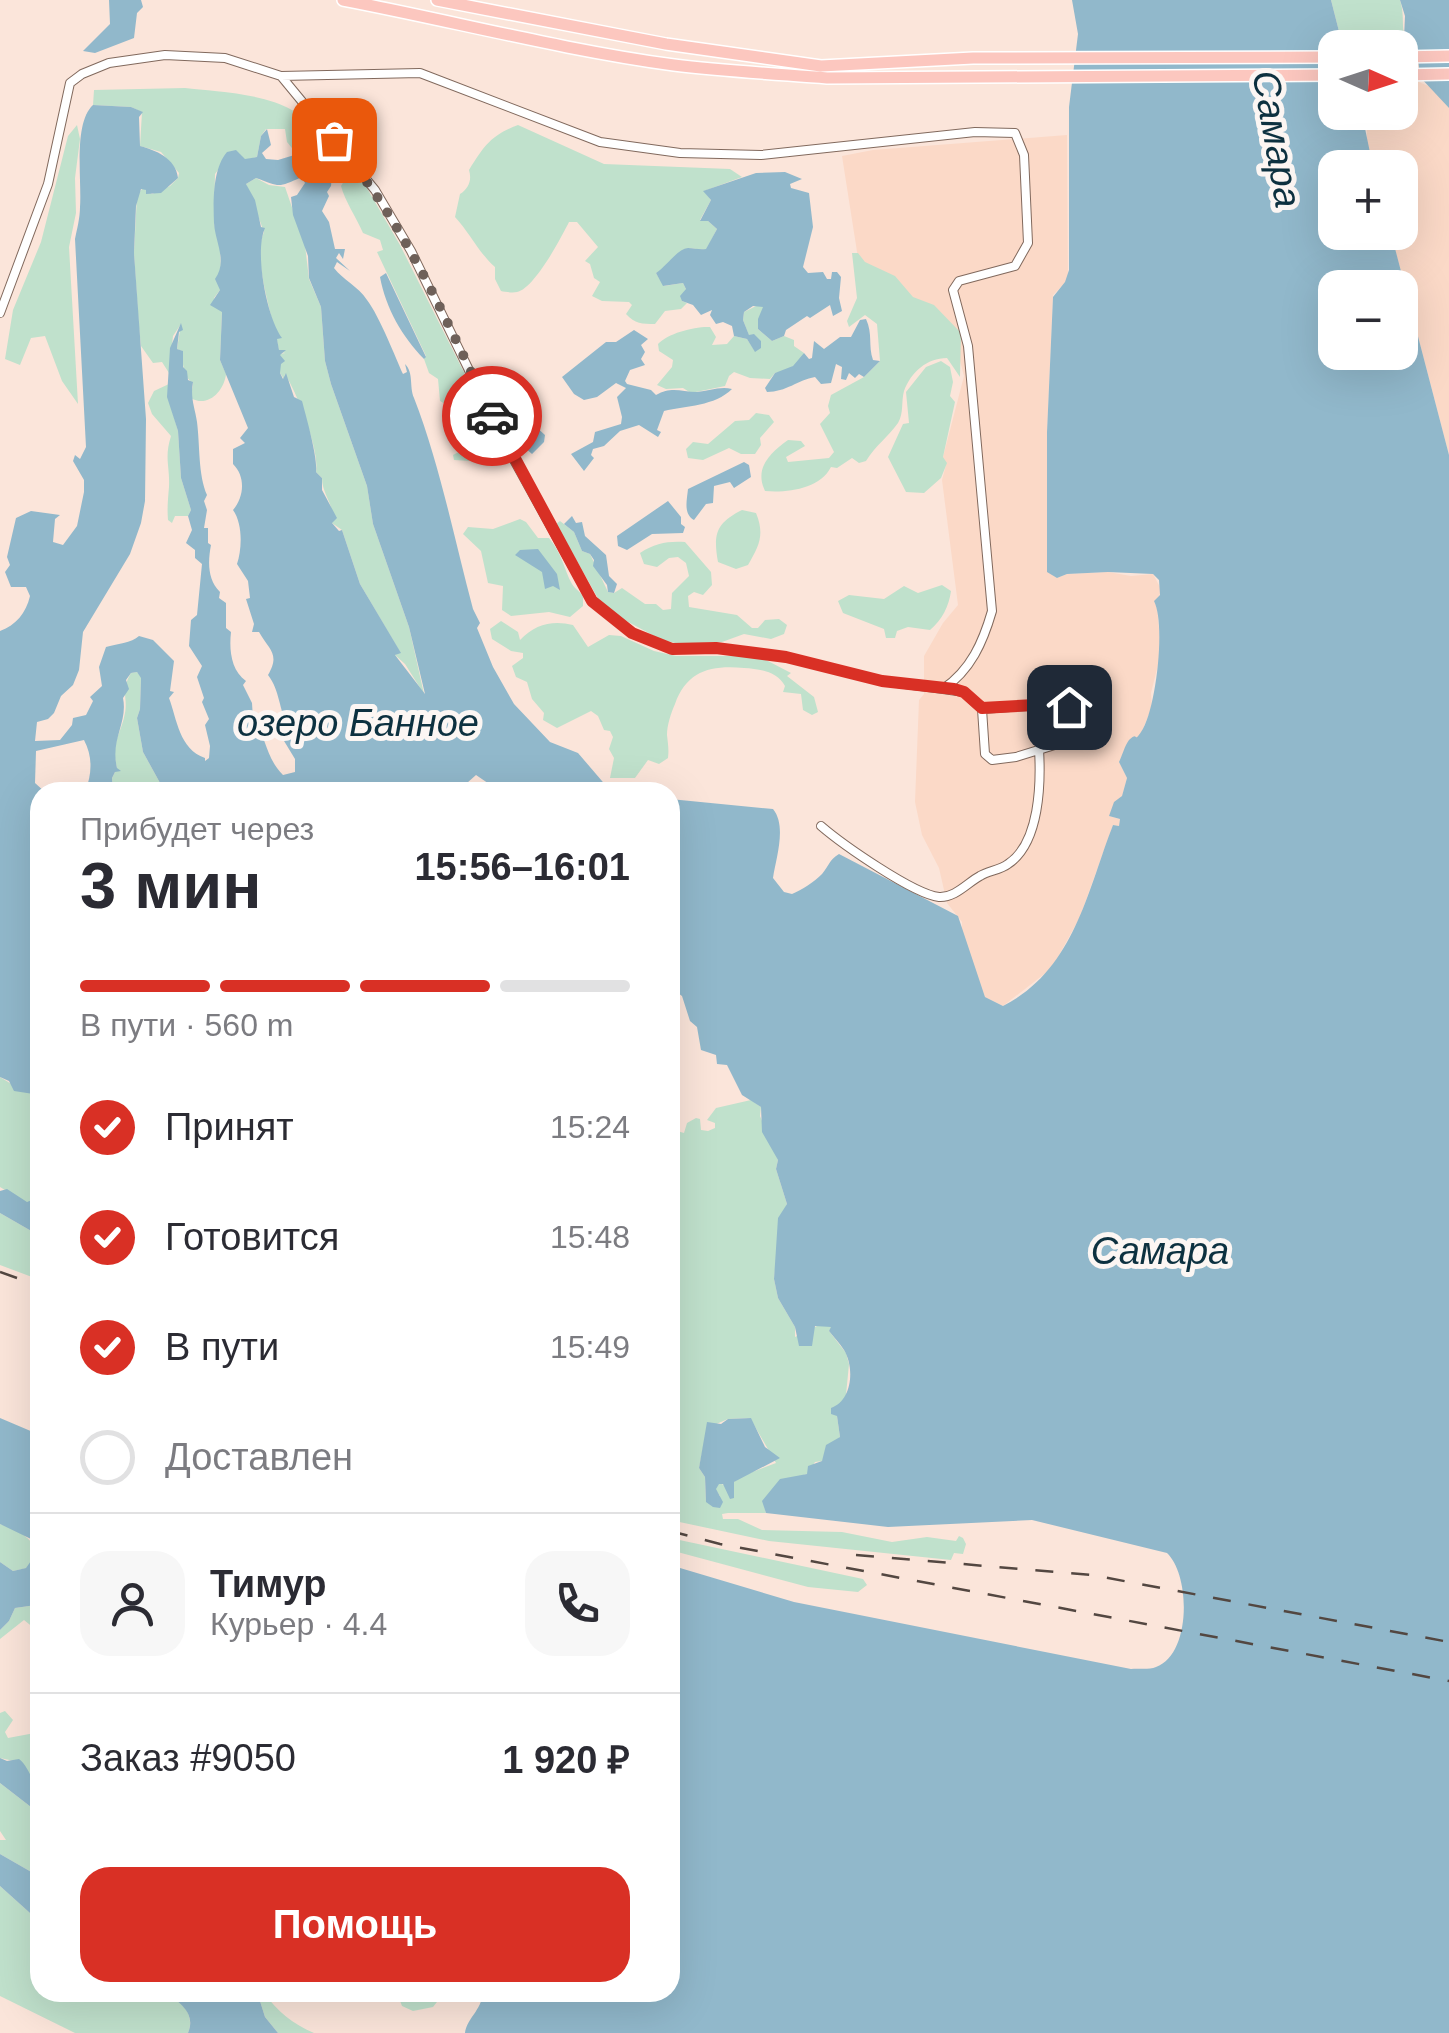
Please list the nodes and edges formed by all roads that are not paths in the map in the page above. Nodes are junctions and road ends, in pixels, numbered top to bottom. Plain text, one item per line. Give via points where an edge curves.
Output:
1 (343, 0) edge
2 (437, 0) edge
3 (1418, 56) edge
4 (1449, 56) edge
5 (1318, 57) edge
6 (1449, 74) edge
7 (1318, 75) edge
8 (1418, 75) edge
9 (280, 76) junction
10 (0, 313) edge
11 (943, 689) junction
12 (982, 708) junction
13 (1039, 750) junction
14 (821, 826) dead end

1 - 7 main road via 674,65 826,78
2 - 5 main road via 821,66 973,58
3 - 4 main road
6 - 8 main road
9 - 10 street via 225,58 165,55 110,63 70,83 48,184
9 - 11 street via 384,205 592,601 632,633 672,649 786,657
9 - 11 street via 420,72 600,142 680,153 760,154 1015,133 1024,155 1028,243 1015,266 959,281 953,290 968,346 992,610 970,663
11 - 12 street via 964,692
12 - 13 street via 985,754 992,760
12 - 13 street via 1069,707 1074,739
13 - 14 street via 1040,799 1026,840 1010,864 951,896 936,897 899,878

